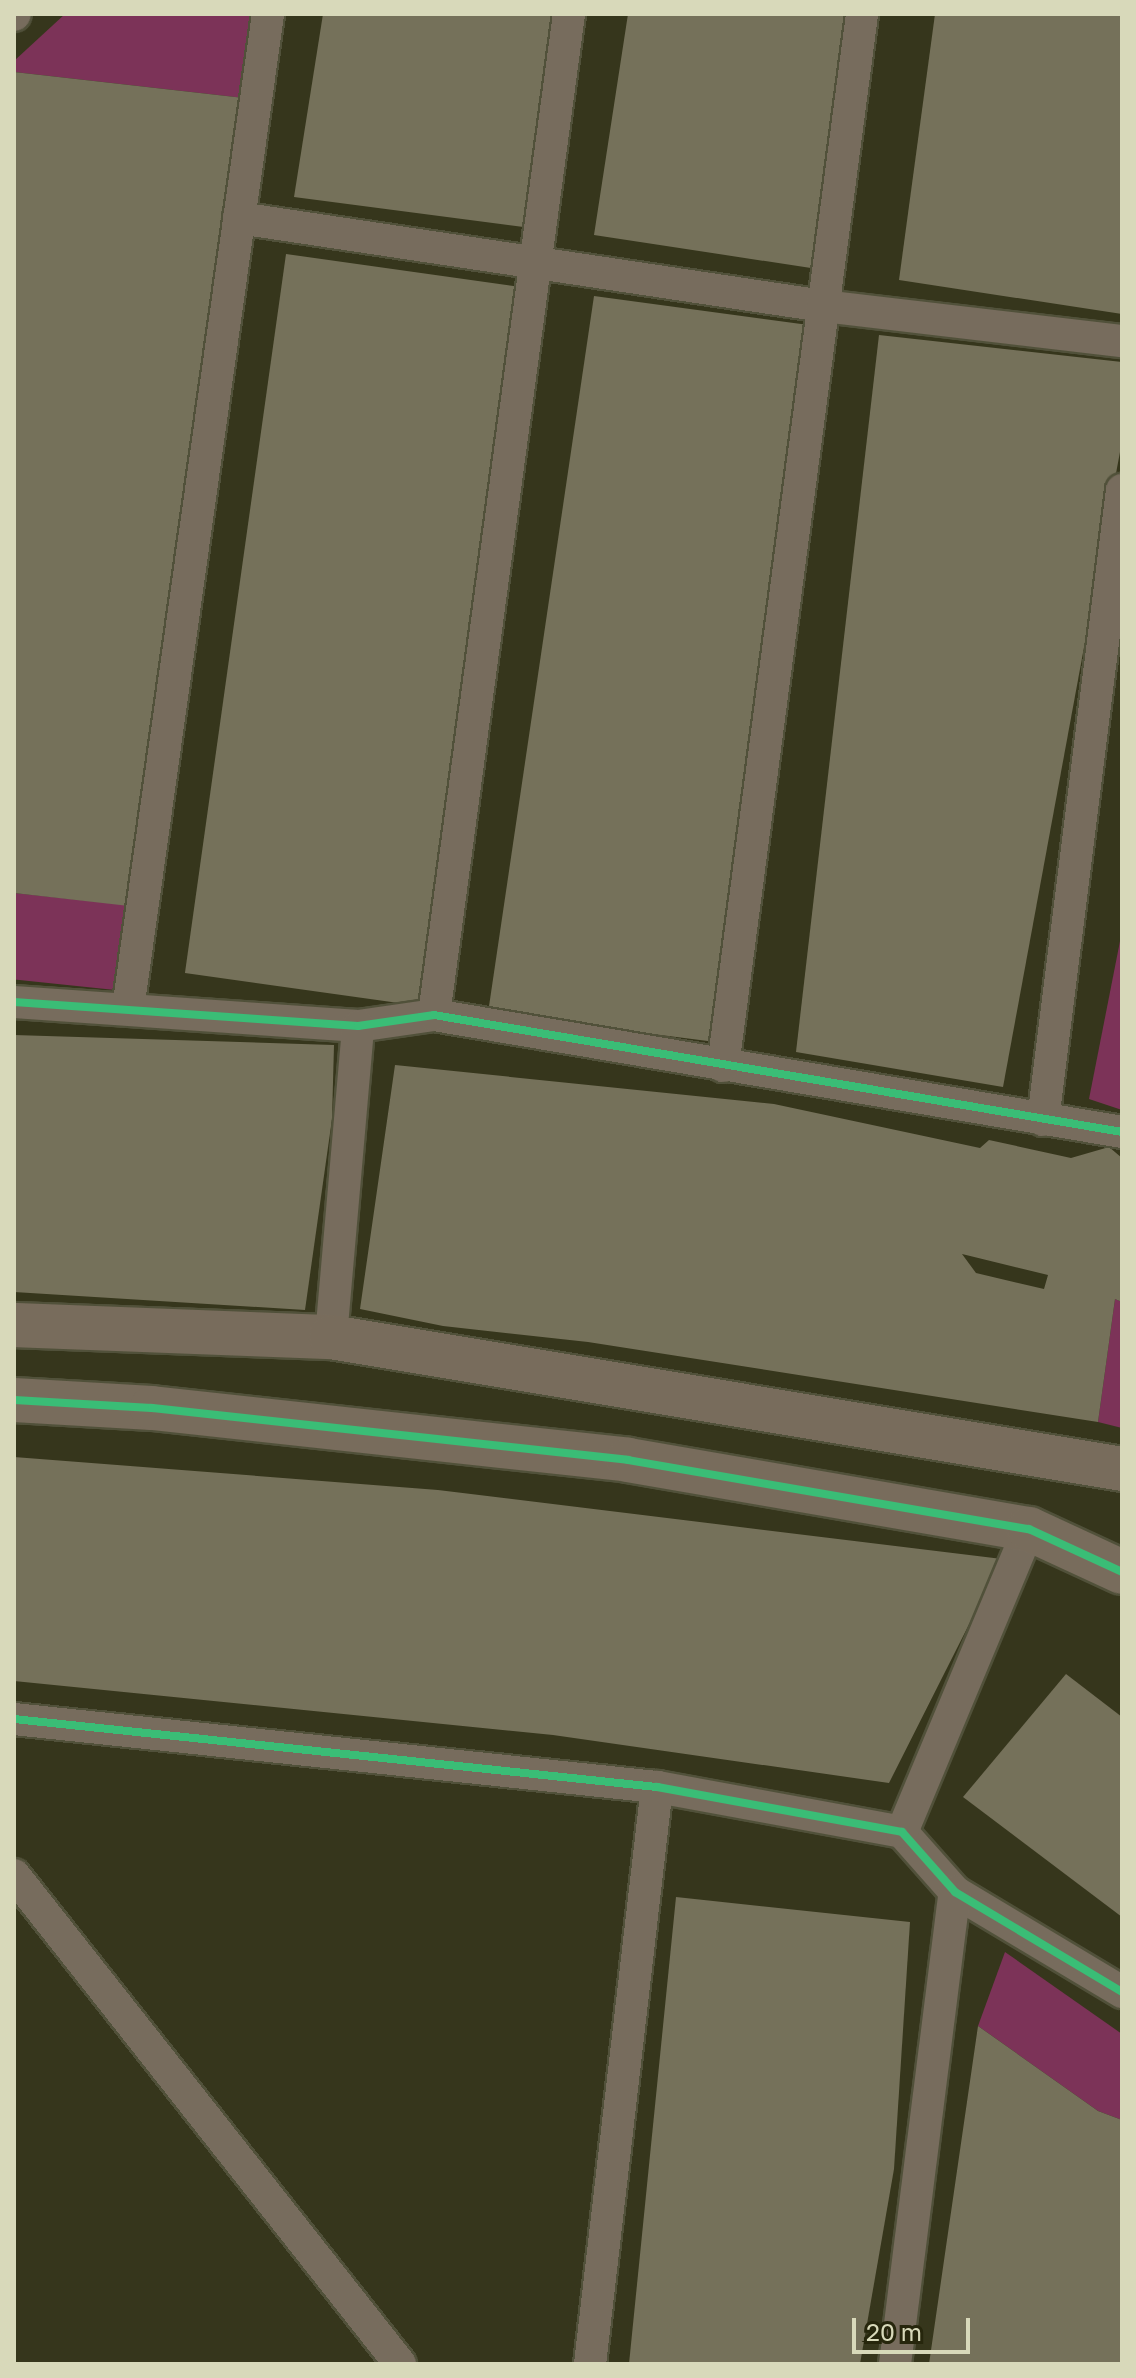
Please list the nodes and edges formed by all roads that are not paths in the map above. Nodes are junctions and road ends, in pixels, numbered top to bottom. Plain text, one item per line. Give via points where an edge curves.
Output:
1 (268, 14) edge
2 (569, 14) edge
3 (862, 14) edge
4 (239, 218) junction
5 (535, 260) junction
6 (823, 306) junction
7 (1122, 341) edge
8 (1122, 490) edge
9 (14, 1002) edge
10 (128, 1009) junction
11 (434, 1015) junction
12 (358, 1026) junction
13 (723, 1066) junction
14 (1043, 1120) junction
15 (1122, 1132) edge
16 (14, 1325) edge
17 (331, 1337) junction
18 (14, 1400) edge
19 (1122, 1469) edge
20 (1029, 1529) junction
21 (1122, 1572) edge
22 (14, 1719) edge
23 (657, 1787) junction
24 (902, 1832) junction
25 (14, 1875) edge
26 (955, 1892) junction
27 (1122, 1992) edge
28 (400, 2364) edge
29 (590, 2364) edge
30 (895, 2364) edge

1 - 4 street
2 - 5 street
3 - 6 street
4 - 5 street
4 - 10 street
5 - 6 street
5 - 11 street
6 - 7 street
6 - 13 street
8 - 14 street
9 - 10 street
10 - 12 street
11 - 12 street
11 - 13 street
12 - 17 street
13 - 14 street
14 - 15 street
16 - 17 street
17 - 19 street
18 - 20 street via 152,1408 628,1460
20 - 21 street
20 - 24 street
22 - 23 street
23 - 24 street
23 - 29 street
24 - 26 street
25 - 28 street
26 - 27 street
26 - 30 street

